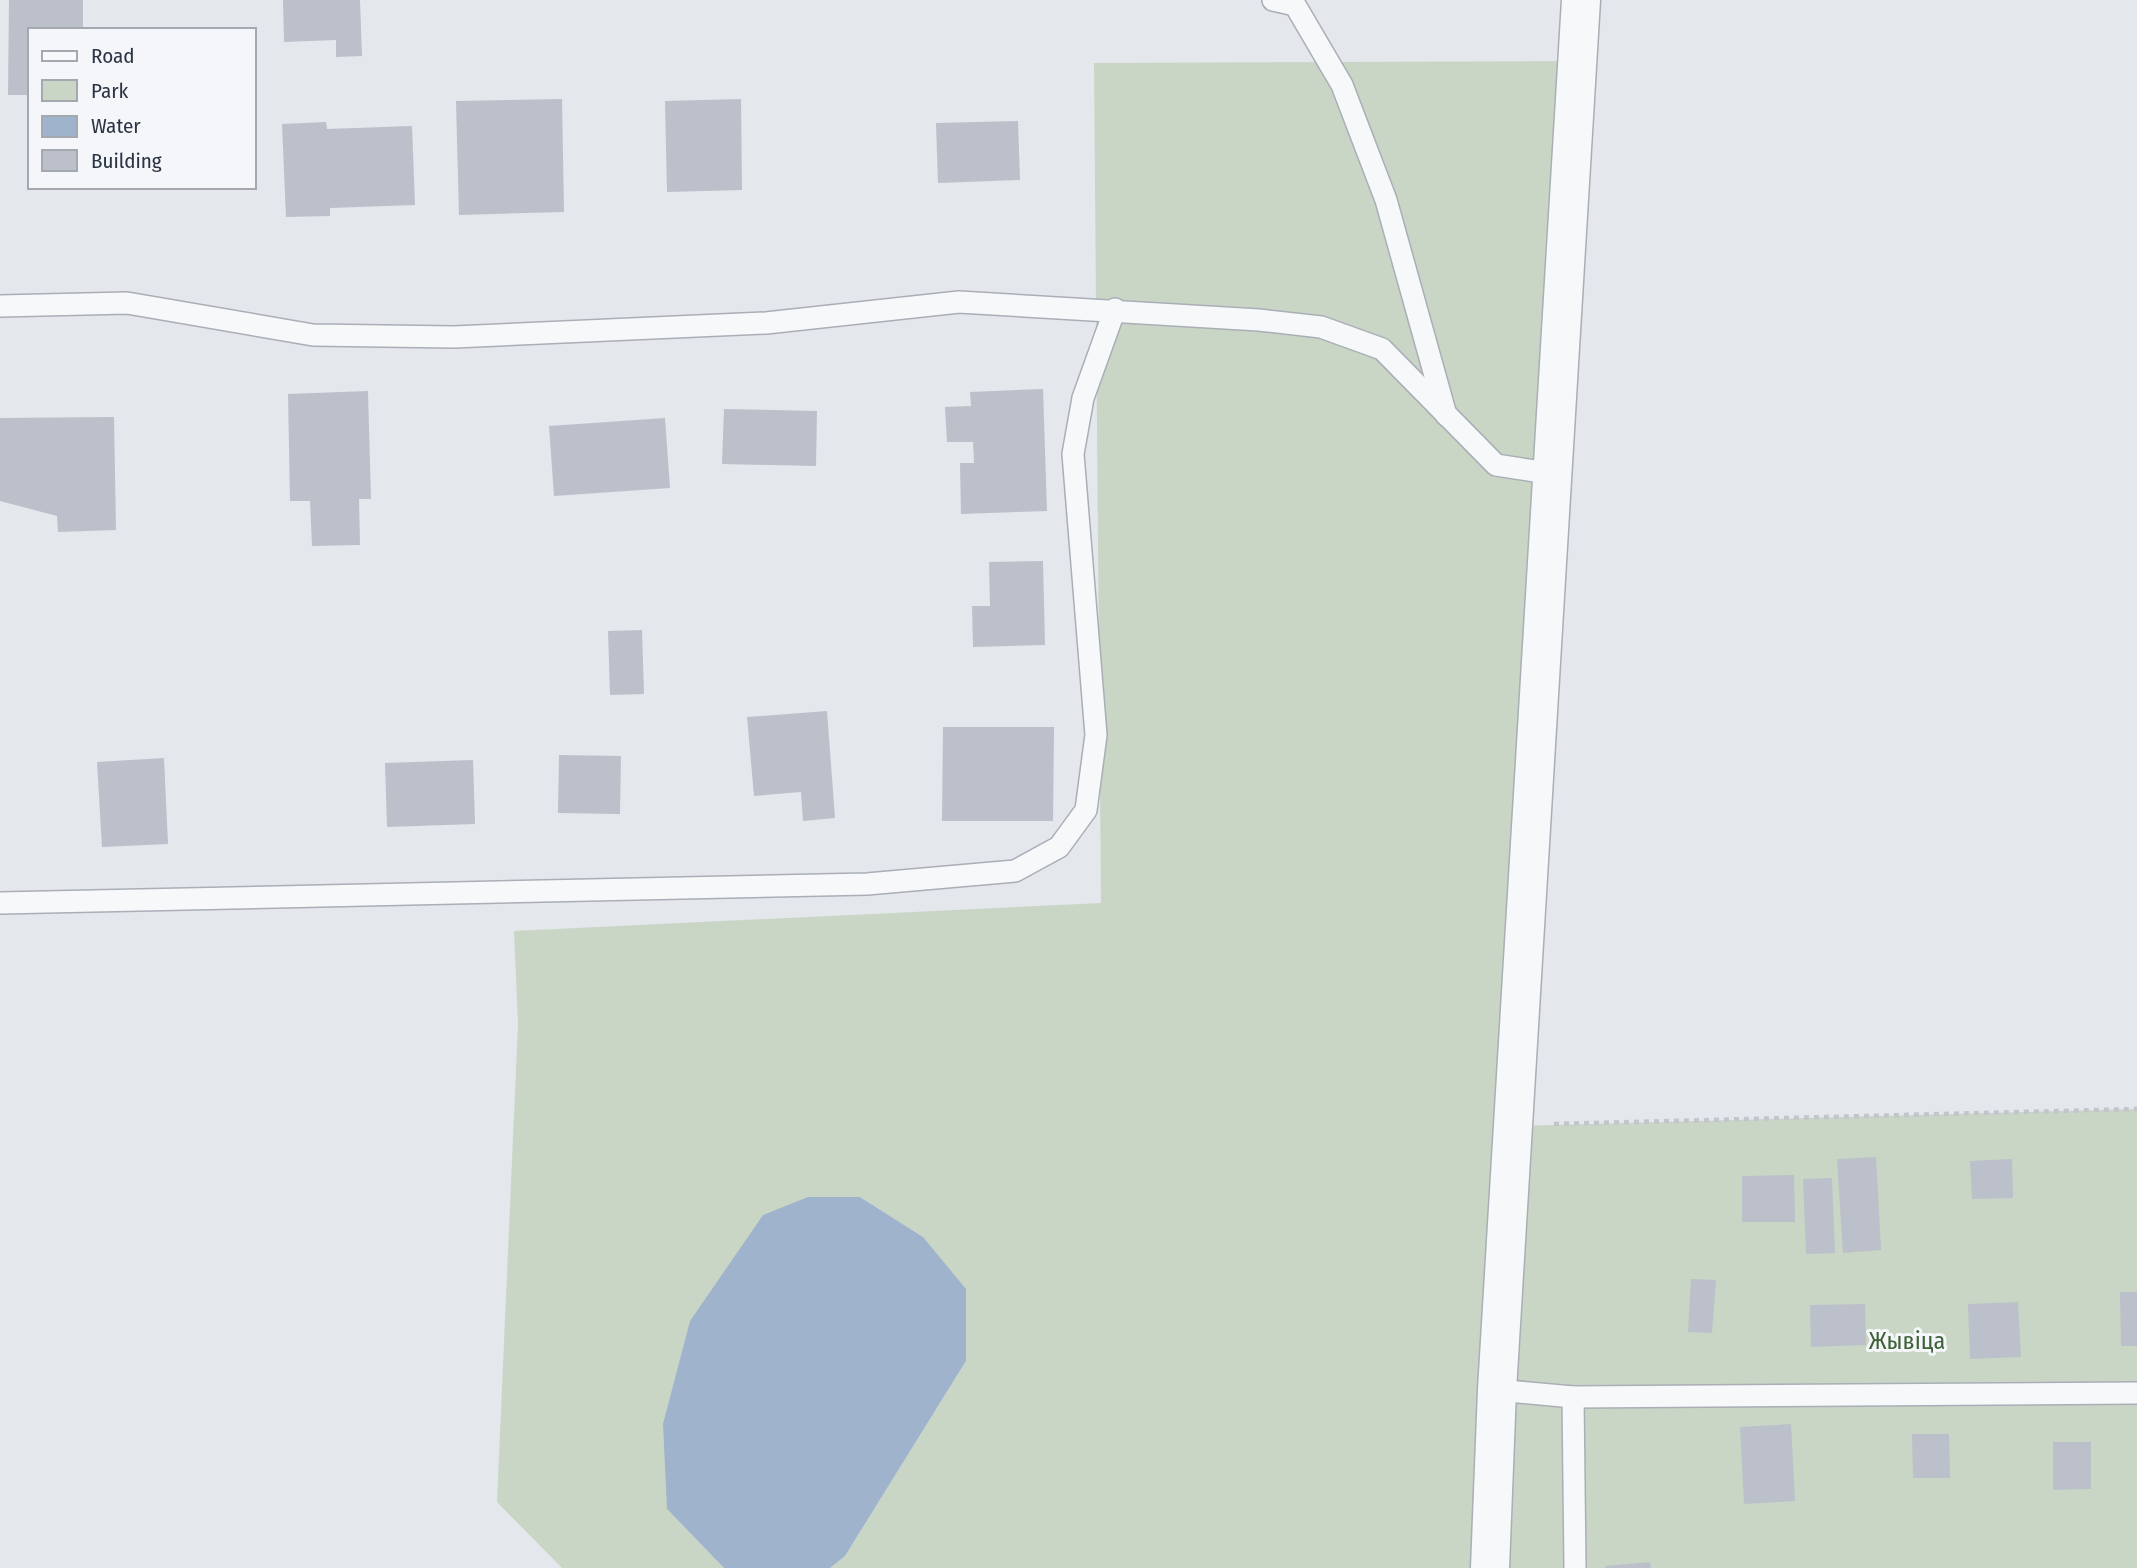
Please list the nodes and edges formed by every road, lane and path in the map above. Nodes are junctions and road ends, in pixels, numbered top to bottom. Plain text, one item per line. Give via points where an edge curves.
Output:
1 (1273, 0) edge
2 (1581, 0) edge
3 (0, 306) edge
4 (1115, 309) junction
5 (1446, 417) junction
6 (1554, 474) junction
7 (0, 903) edge
8 (2137, 1109) edge
9 (1513, 1126) junction
10 (1497, 1390) junction
11 (2137, 1393) edge
12 (1573, 1397) junction
13 (1490, 1568) edge
14 (1574, 1568) edge

1 - 5 lane via 1295,5 1342,85 1386,200
2 - 6 street
3 - 4 lane via 127,303 313,335 454,337 766,323 959,302
4 - 5 lane via 1321,327 1382,349
4 - 7 lane via 1083,398 1073,454 1096,735 1086,810 1059,847 1015,871 867,884
5 - 6 lane via 1496,466
6 - 9 street
8 - 9 path
9 - 10 street
10 - 12 lane
10 - 13 street
11 - 12 lane
12 - 14 lane

